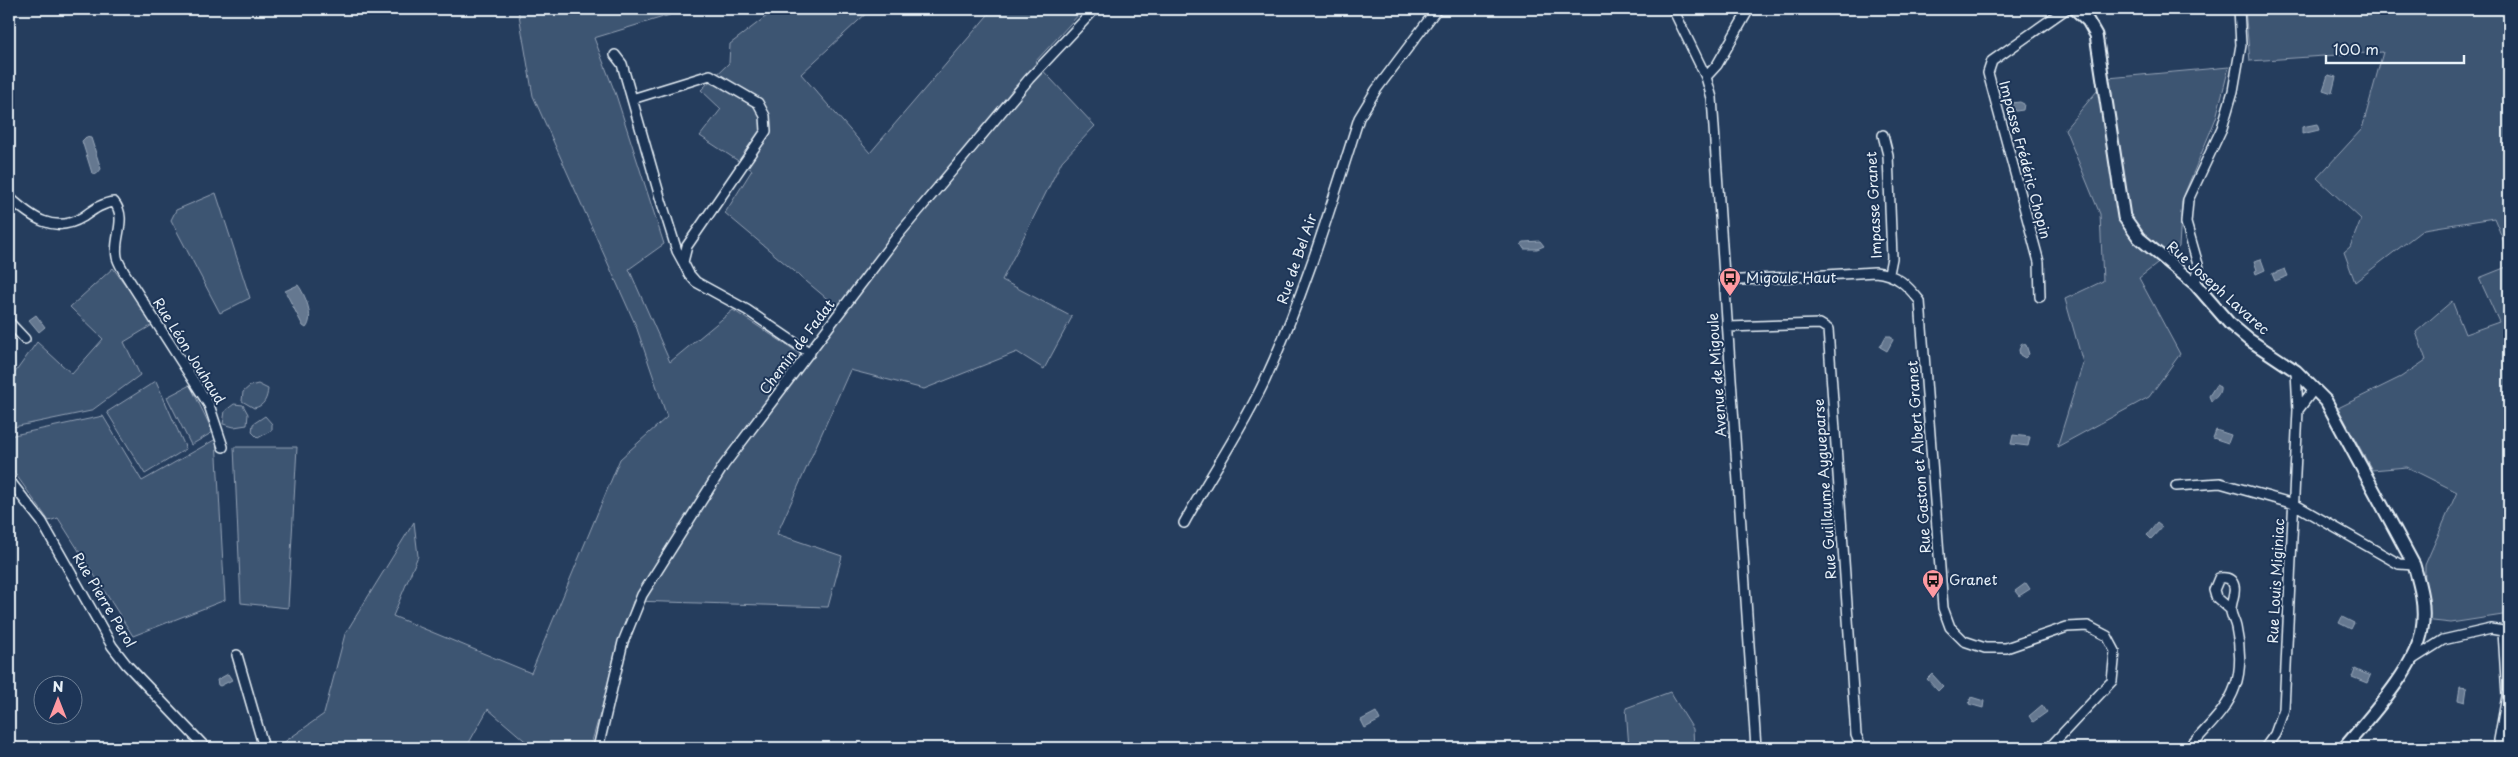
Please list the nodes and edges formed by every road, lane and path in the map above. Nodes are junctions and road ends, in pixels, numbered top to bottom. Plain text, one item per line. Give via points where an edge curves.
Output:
1 (1095, 9) edge
2 (1437, 9) edge
3 (1673, 9) edge
4 (1749, 9) edge
5 (2066, 9) edge
6 (2075, 9) edge
7 (2239, 9) edge
8 (615, 55) dead end
9 (1706, 77) junction
10 (632, 99) junction
11 (1882, 135) dead end
12 (9, 197) edge
13 (683, 262) junction
14 (1889, 273) junction
15 (1725, 281) junction
16 (2195, 284) junction
17 (2040, 297) dead end
18 (9, 322) edge
19 (1728, 327) junction
20 (25, 339) dead end
21 (810, 353) junction
22 (2296, 371) junction
23 (2314, 389) junction
24 (2298, 410) junction
25 (223, 447) dead end
26 (9, 480) edge
27 (2176, 486) dead end
28 (2294, 504) junction
29 (1184, 523) dead end
30 (2414, 564) junction
31 (2231, 610) dead end
32 (237, 655) dead end
33 (2410, 661) junction
34 (206, 748) edge
35 (264, 748) edge
36 (598, 748) edge
37 (1756, 748) edge
38 (1862, 748) edge
39 (2049, 748) edge
40 (2189, 748) edge
41 (2266, 748) edge
42 (2344, 748) edge
43 (2500, 748) edge

1 - 21 street, Chemin de Fadat via 1029,78 899,234
2 - 29 street, Rue de Bel Air via 1359,118 1293,313 1265,379 1236,437
3 - 9 street, Avenue de Migoule
4 - 9 street via 1717,65
5 - 17 street, Impasse Frédéric Chopin via 1992,61 1988,74 2038,262
6 - 16 street, Rue Joseph Lavarec via 2088,21 2096,35 2124,217 2139,238
7 - 16 street via 2241,45 2232,91 2222,128 2188,200 2186,223 2199,268
8 - 10 street via 622,64
9 - 15 street, Avenue de Migoule via 1712,98
10 - 13 street
10 - 13 street via 710,75 758,103 765,116 766,131 687,246
11 - 14 street, Impasse Granet via 1888,155 1892,258
12 - 25 street, Rue Léon Jouhaud via 38,220 61,226 105,202 114,202 121,216 117,258 209,405
13 - 21 street via 696,282 747,310
14 - 15 street
14 - 39 street, Rue Gaston et Albert Granet via 1906,284 1920,301 1943,608 1950,627 1964,641 1985,648 2006,648 2067,627 2088,626 2106,636 2115,651 2112,681
15 - 19 street, Avenue de Migoule
16 - 22 street, Rue Joseph Lavarec via 2229,323
18 - 20 street
19 - 37 street, Avenue de Migoule
19 - 38 street, Rue Guillaume Aygueparse via 1820,324 1828,329 1856,734
21 - 36 street, Chemin de Fadat via 724,465 642,595 623,642
22 - 23 street, Rue Joseph Lavarec
22 - 24 street, Rue Louis Miginiac
23 - 24 street
23 - 30 street, Rue Joseph Lavarec via 2326,401
24 - 28 street, Rue Louis Miginiac
26 - 34 street, Rue Pierre Perol via 42,522 122,658
27 - 28 street via 2220,483
28 - 30 street via 2399,564
28 - 41 street, Rue Louis Miginiac via 2284,708
30 - 33 street, Rue Joseph Lavarec via 2421,588 2423,623
31 - 40 street via 2239,646 2235,687 2226,704
32 - 35 street
33 - 42 street, Rue Joseph Lavarec via 2385,699
33 - 43 street via 2443,640 2491,629 2503,631 2507,696

